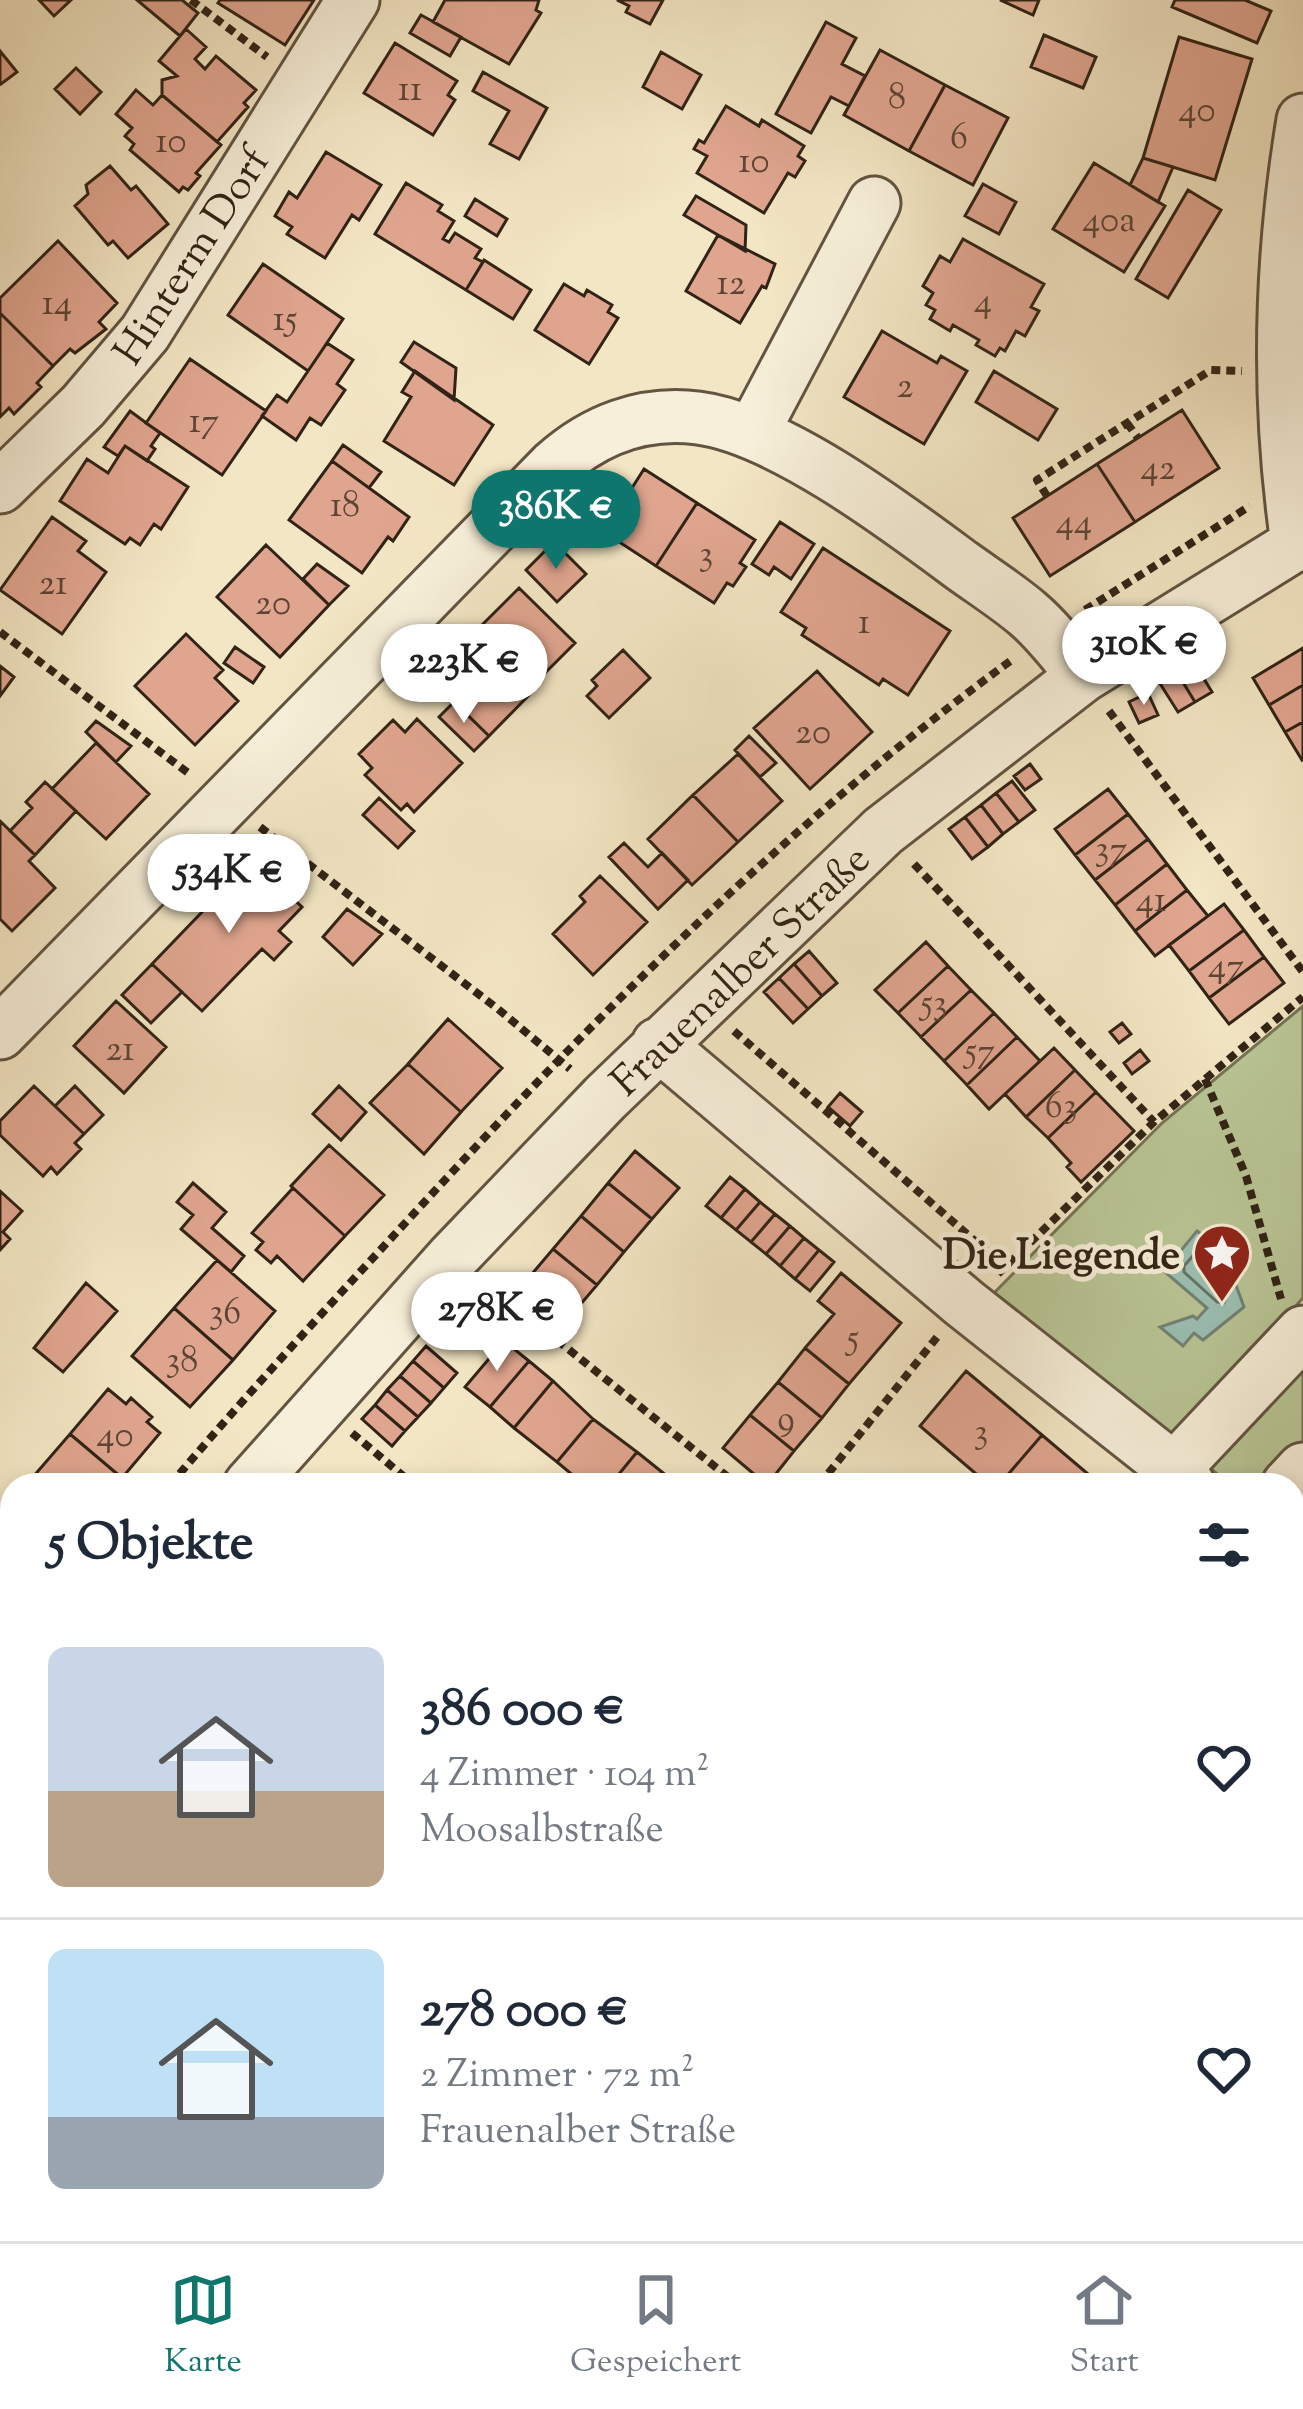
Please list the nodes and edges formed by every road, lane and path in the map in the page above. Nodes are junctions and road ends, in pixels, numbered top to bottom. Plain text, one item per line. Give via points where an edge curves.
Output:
1 (191, 0) edge
2 (352, 0) edge
3 (300, 82) junction
4 (1303, 120) edge
5 (874, 203) dead end
6 (1284, 373) junction
7 (1127, 423) junction
8 (753, 433) junction
9 (1138, 438) dead end
10 (0, 487) edge
11 (1047, 496) dead end
12 (1300, 542) edge
13 (0, 632) edge
14 (1083, 676) junction
15 (228, 803) junction
16 (884, 831) junction
17 (1303, 972) edge
18 (1303, 997) edge
19 (701, 1003) junction
20 (0, 1033) edge
21 (658, 1044) junction
22 (1205, 1079) junction
23 (605, 1098) junction
24 (1154, 1122) junction
25 (453, 1257) junction
26 (1006, 1268) junction
27 (964, 1303) junction
28 (1296, 1322) edge
29 (319, 1406) junction
30 (260, 1473) edge
31 (400, 1473) edge
32 (723, 1473) edge
33 (829, 1473) edge
34 (1177, 1473) edge
35 (1185, 1473) edge

1 - 3 path
2 - 3 street, Hinterm Dorf
3 - 10 street, Hinterm Dorf via 122,365
4 - 6 street
5 - 8 street
6 - 7 path via 1211,370
6 - 12 street via 1288,482
7 - 9 path
7 - 11 path via 1036,480
8 - 14 street via 904,523 1029,614
8 - 15 street via 664,416 573,448
12 - 14 street, Frauenalber Straße
13 - 15 path
14 - 16 street, Frauenalber Straße
14 - 17 path
15 - 20 street
15 - 23 path
16 - 19 street, Frauenalber Straße
16 - 24 path
18 - 22 path
19 - 21 street, Frauenalber Straße
19 - 26 path
21 - 23 street, Frauenalber Straße
21 - 27 street
22 - 24 path
22 - 28 path via 1246,1176 1277,1293
23 - 25 street, Frauenalber Straße
24 - 26 path
25 - 29 street, Frauenalber Straße
25 - 32 path
26 - 27 path
27 - 33 path
27 - 34 street
28 - 35 street
29 - 30 street, Frauenalber Straße
29 - 31 path

